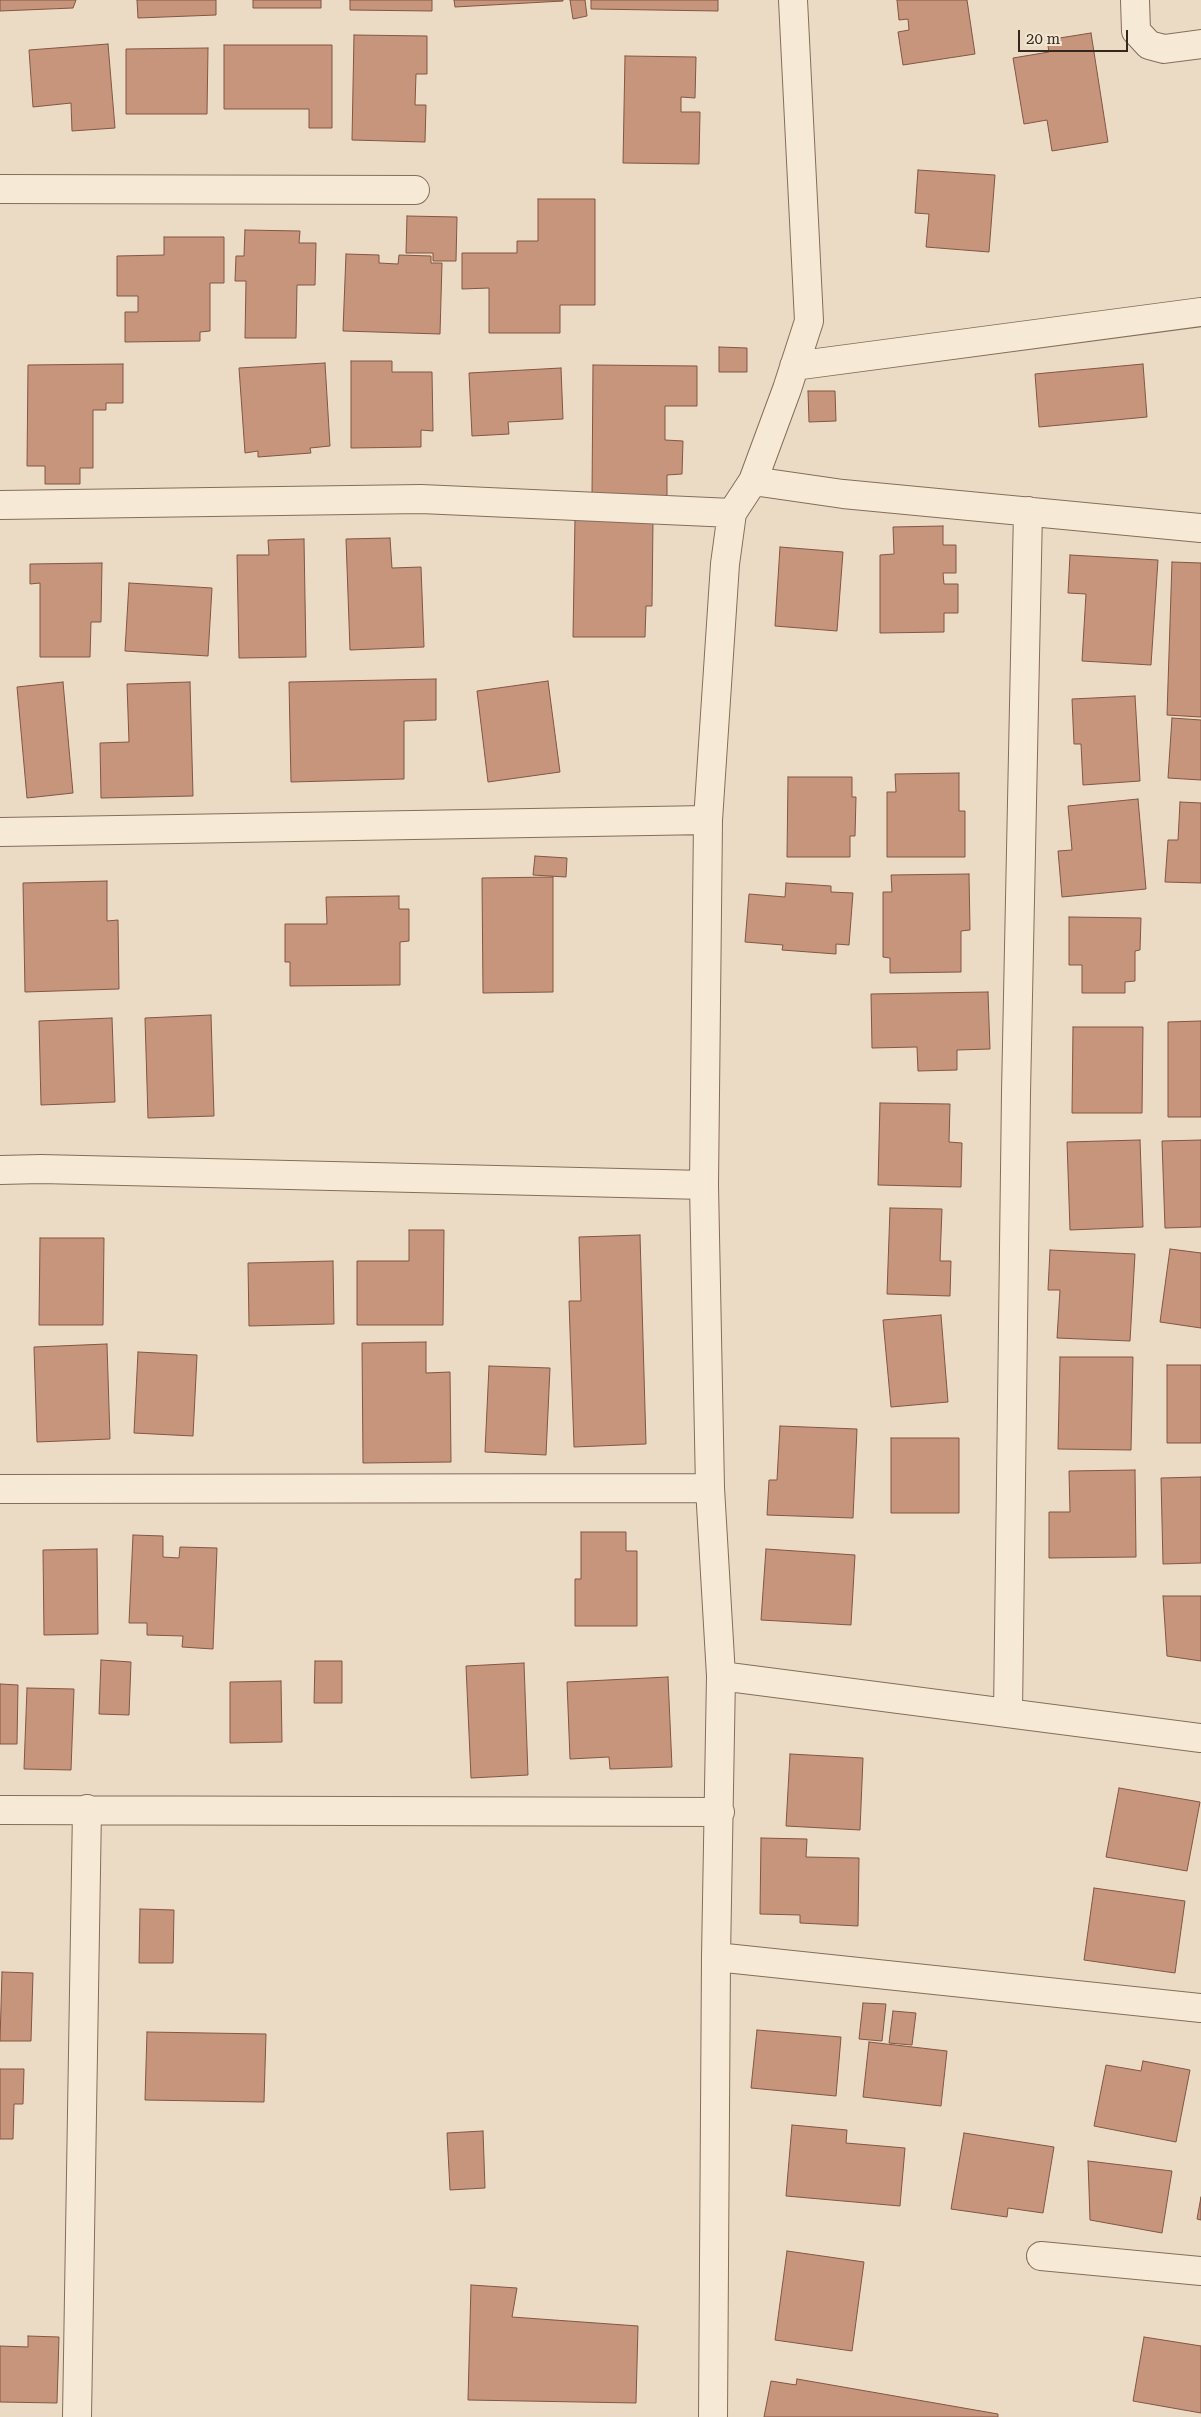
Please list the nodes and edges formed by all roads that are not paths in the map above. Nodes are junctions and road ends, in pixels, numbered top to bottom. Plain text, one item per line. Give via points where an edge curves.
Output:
1 (793, 0) edge
2 (1135, 0) edge
3 (1201, 44) edge
4 (0, 189) edge
5 (415, 190) dead end
6 (1201, 312) edge
7 (794, 366) junction
8 (753, 481) junction
9 (0, 505) edge
10 (1028, 511) junction
11 (732, 513) junction
12 (1201, 528) edge
13 (708, 820) junction
14 (0, 832) edge
15 (0, 1170) edge
16 (704, 1185) junction
17 (710, 1488) junction
18 (0, 1489) edge
19 (722, 1676) junction
20 (1008, 1713) junction
21 (1201, 1738) edge
22 (87, 1809) junction
23 (0, 1810) edge
24 (720, 1812) junction
25 (716, 1957) junction
26 (1201, 2008) edge
27 (1042, 2256) dead end
28 (1201, 2271) edge
29 (77, 2417) edge
30 (713, 2417) edge

1 - 7 street via 809,321
2 - 3 street via 1136,31 1149,45 1164,49
4 - 5 street
6 - 7 street
7 - 8 street
8 - 10 street via 843,494
8 - 11 street
9 - 11 street via 421,499
10 - 12 street
10 - 20 street
11 - 13 street via 725,564
13 - 14 street
13 - 16 street
15 - 16 street
16 - 17 street
17 - 18 street
17 - 19 street
19 - 20 street
19 - 24 street
20 - 21 street
22 - 23 street
22 - 24 street
22 - 29 street
24 - 25 street
25 - 26 street
25 - 30 street
27 - 28 street

